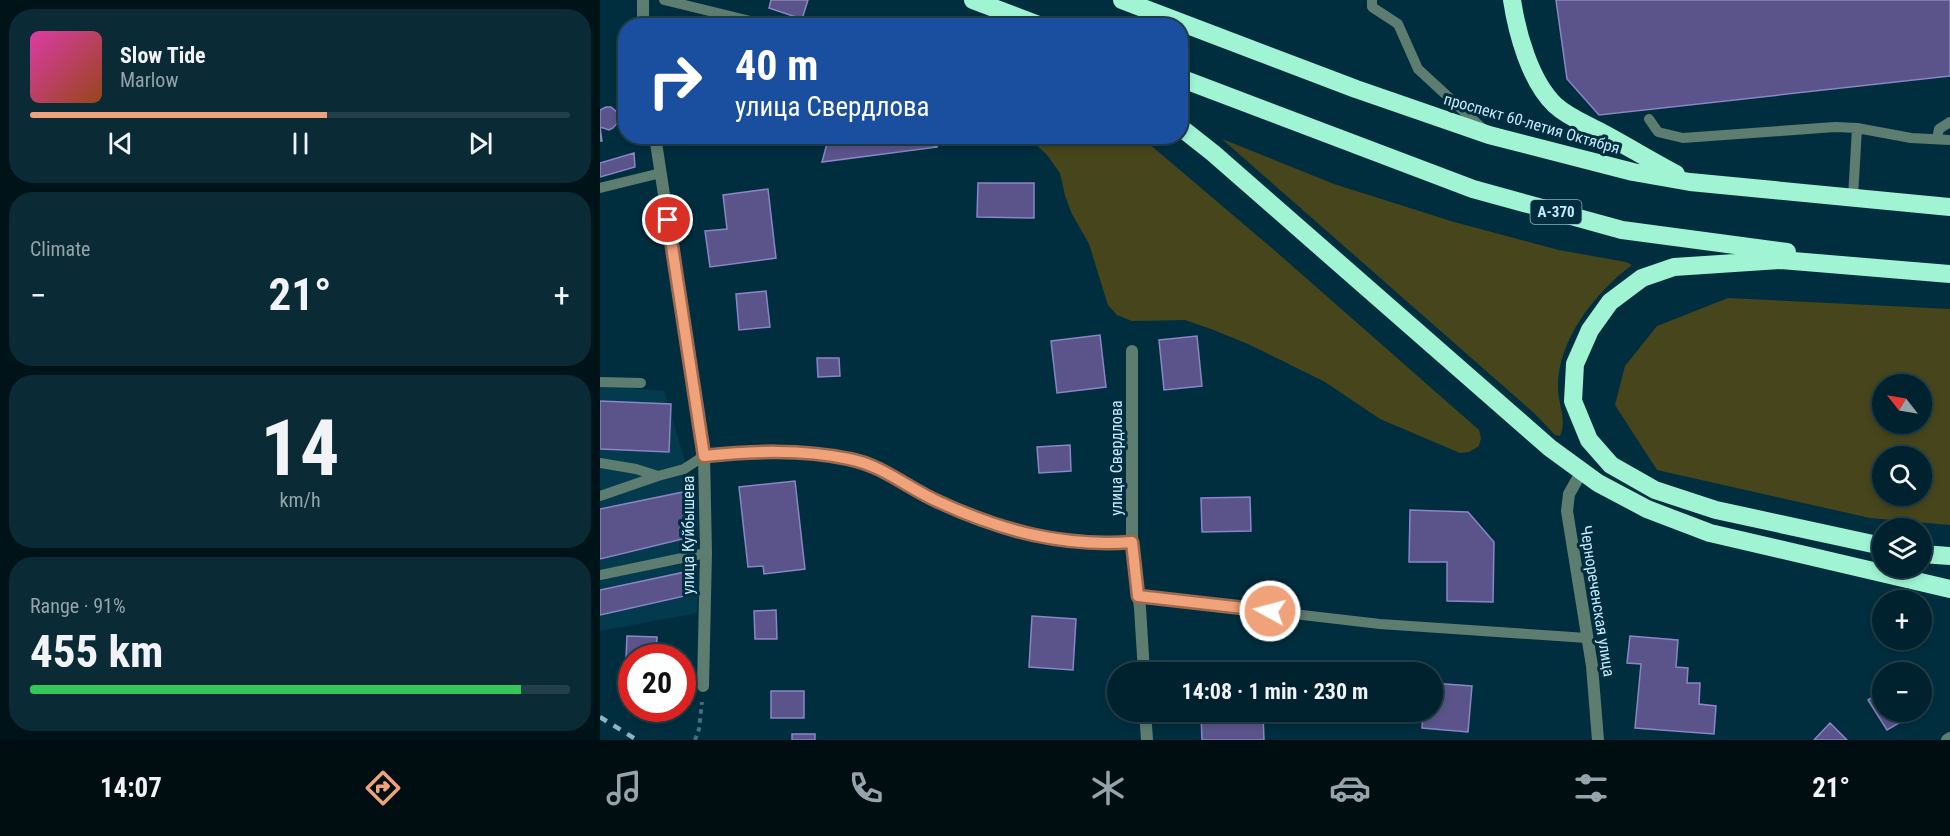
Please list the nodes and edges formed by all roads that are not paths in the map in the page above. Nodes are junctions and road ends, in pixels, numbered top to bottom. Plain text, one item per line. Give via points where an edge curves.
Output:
1 (643, 0) edge
2 (664, 0) edge
3 (971, 0) edge
4 (1122, 0) edge
5 (1372, 0) edge
6 (1512, 0) edge
7 (643, 18) edge
8 (738, 18) edge
9 (1004, 18) edge
10 (1019, 18) edge
11 (1169, 18) edge
12 (1188, 25) edge
13 (1188, 81) edge
14 (1649, 118) dead end
15 (1950, 122) edge
16 (1857, 128) junction
17 (1188, 133) edge
18 (1489, 135) junction
19 (1936, 140) junction
20 (1950, 140) edge
21 (656, 144) edge
22 (661, 173) junction
23 (1690, 182) junction
24 (600, 188) edge
25 (1853, 197) junction
26 (1950, 207) edge
27 (1950, 274) edge
28 (1132, 351) dead end
29 (600, 382) edge
30 (641, 383) dead end
31 (704, 456) junction
32 (600, 463) edge
33 (1582, 471) junction
34 (658, 476) junction
35 (600, 496) edge
36 (1132, 542) junction
37 (1872, 544) edge
38 (706, 553) junction
39 (1932, 555) edge
40 (1950, 556) edge
41 (600, 575) edge
42 (1950, 589) edge
43 (1138, 596) junction
44 (1587, 638) junction
45 (1143, 662) edge
46 (703, 686) road end
47 (1146, 722) edge
48 (1147, 740) edge
49 (1598, 740) edge

1 - 7 street
2 - 8 lane
3 - 9 highway
3 - 10 highway
4 - 11 highway, проспект 60-летия Октября
5 - 18 lane via 1372,7 1398,24 1418,69
6 - 23 highway via 1528,61 1555,105
12 - 18 highway, проспект 60-летия Октября
13 - 27 highway, А-370 via 1473,189 1622,230
14 - 16 lane via 1658,132 1683,138
15 - 19 lane via 1940,129
16 - 19 lane
16 - 25 lane
17 - 33 highway via 1550,448
18 - 23 highway, проспект 60-летия Октября via 1633,172
19 - 20 lane
21 - 22 street, улица Куйбышева
22 - 24 lane
22 - 31 street, улица Куйбышева
23 - 25 highway, проспект 60-летия Октября
25 - 26 highway, проспект 60-летия Октября
27 - 37 highway via 1781,261 1674,267 1642,278 1610,302 1590,330 1575,364 1573,401 1589,440 1611,465 1655,490 1716,510
28 - 36 street, улица Свердлова
29 - 30 lane
31 - 34 lane via 684,469
31 - 36 street via 752,451 850,459 880,470 937,502 1006,529 1067,541
31 - 38 street, улица Куйбышева
32 - 34 lane
33 - 42 highway via 1647,509 1710,534
33 - 44 street, Чернореченская улица via 1569,494 1567,511
34 - 35 lane
36 - 43 street, улица Свердлова
38 - 41 lane
38 - 46 street, улица Куйбышева
39 - 40 highway
43 - 44 lane via 1380,624
43 - 45 street, улица Свердлова
44 - 49 street, Чернореченская улица
47 - 48 street

